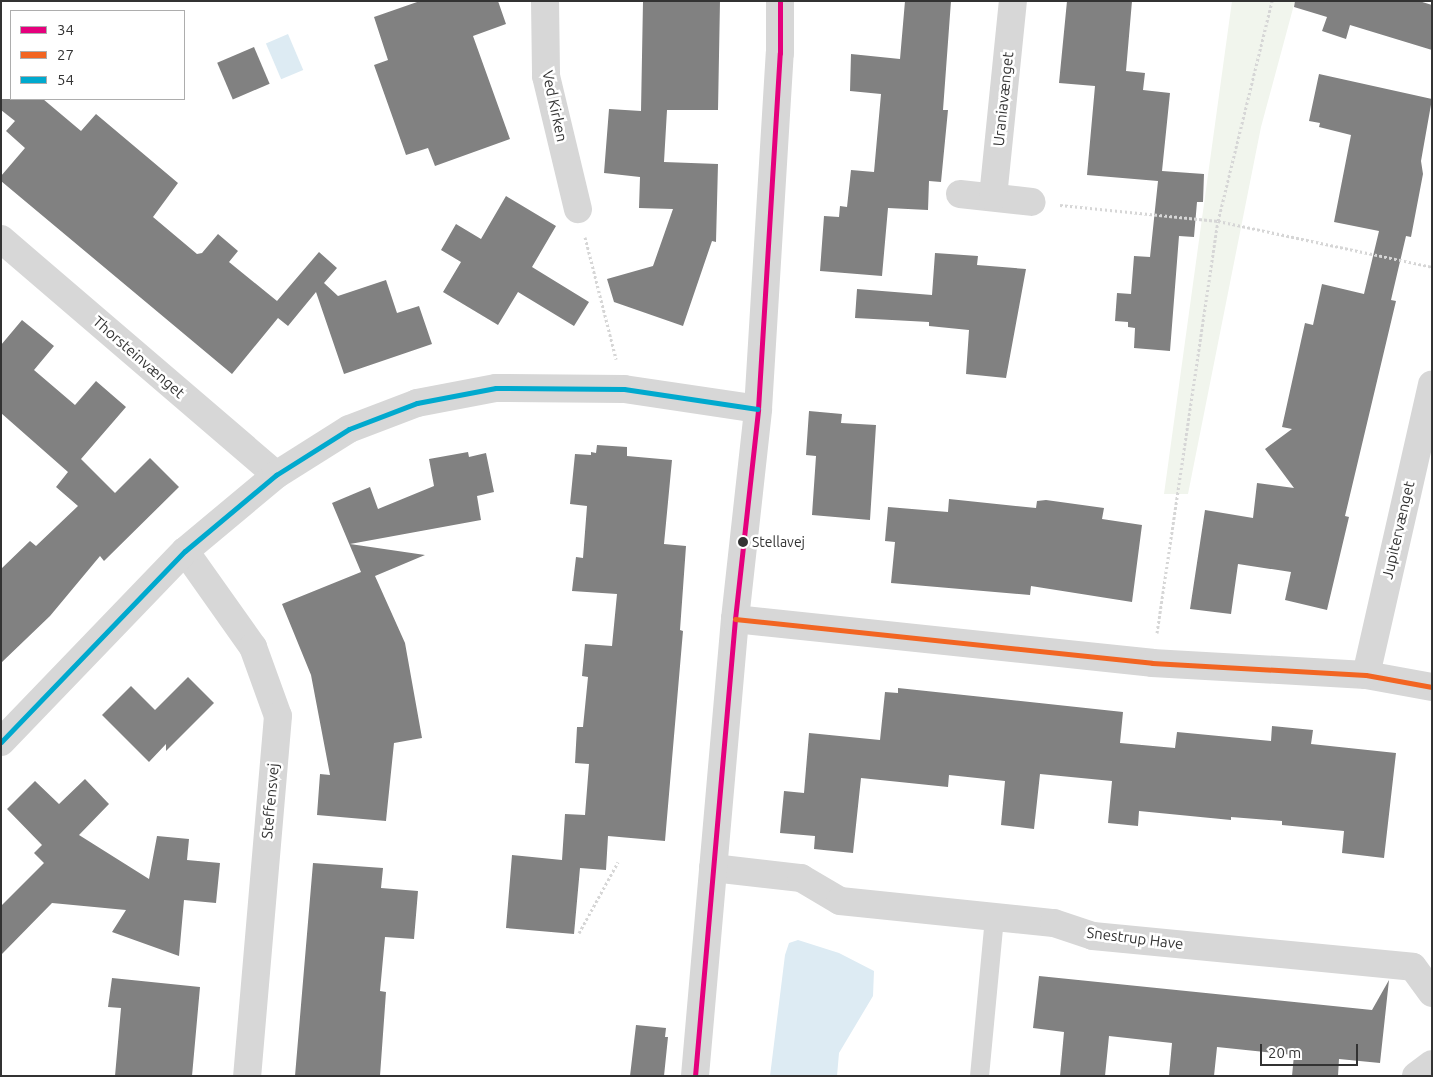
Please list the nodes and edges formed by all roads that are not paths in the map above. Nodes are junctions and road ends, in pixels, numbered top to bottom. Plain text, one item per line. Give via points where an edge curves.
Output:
1 (545, 1) edge
2 (780, 1) edge
3 (1013, 1) edge
4 (960, 194) dead end
5 (993, 197) junction
6 (1032, 202) road end
7 (578, 209) road end
8 (1, 239) edge
9 (1432, 384) edge
10 (758, 409) junction
11 (276, 475) junction
12 (185, 551) junction
13 (735, 618) junction
14 (1366, 675) junction
15 (1432, 686) edge
16 (1, 742) edge
17 (713, 868) junction
18 (994, 916) junction
19 (1432, 993) edge
20 (1432, 1064) edge
21 (247, 1076) edge
22 (695, 1076) edge
23 (980, 1076) edge
24 (1416, 1076) edge

1 - 7 street, Ved Kirken via 546,76
2 - 10 street via 780,53
3 - 5 street, Uraniavænget
4 - 5 street
5 - 6 street
8 - 11 street, Thorsteinvænget
9 - 14 street, Jupitervænget
10 - 11 street via 624,389 496,388 417,403 349,429
10 - 13 street
11 - 12 street
12 - 16 street
12 - 21 street, Steffensvej via 253,647 278,716
13 - 14 street via 1152,663
13 - 17 street
14 - 15 street
17 - 18 street, Snestrup Have via 801,878 840,901
17 - 22 street
18 - 19 street, Snestrup Have via 1054,923 1093,936 1413,967
18 - 23 lane
20 - 24 street

